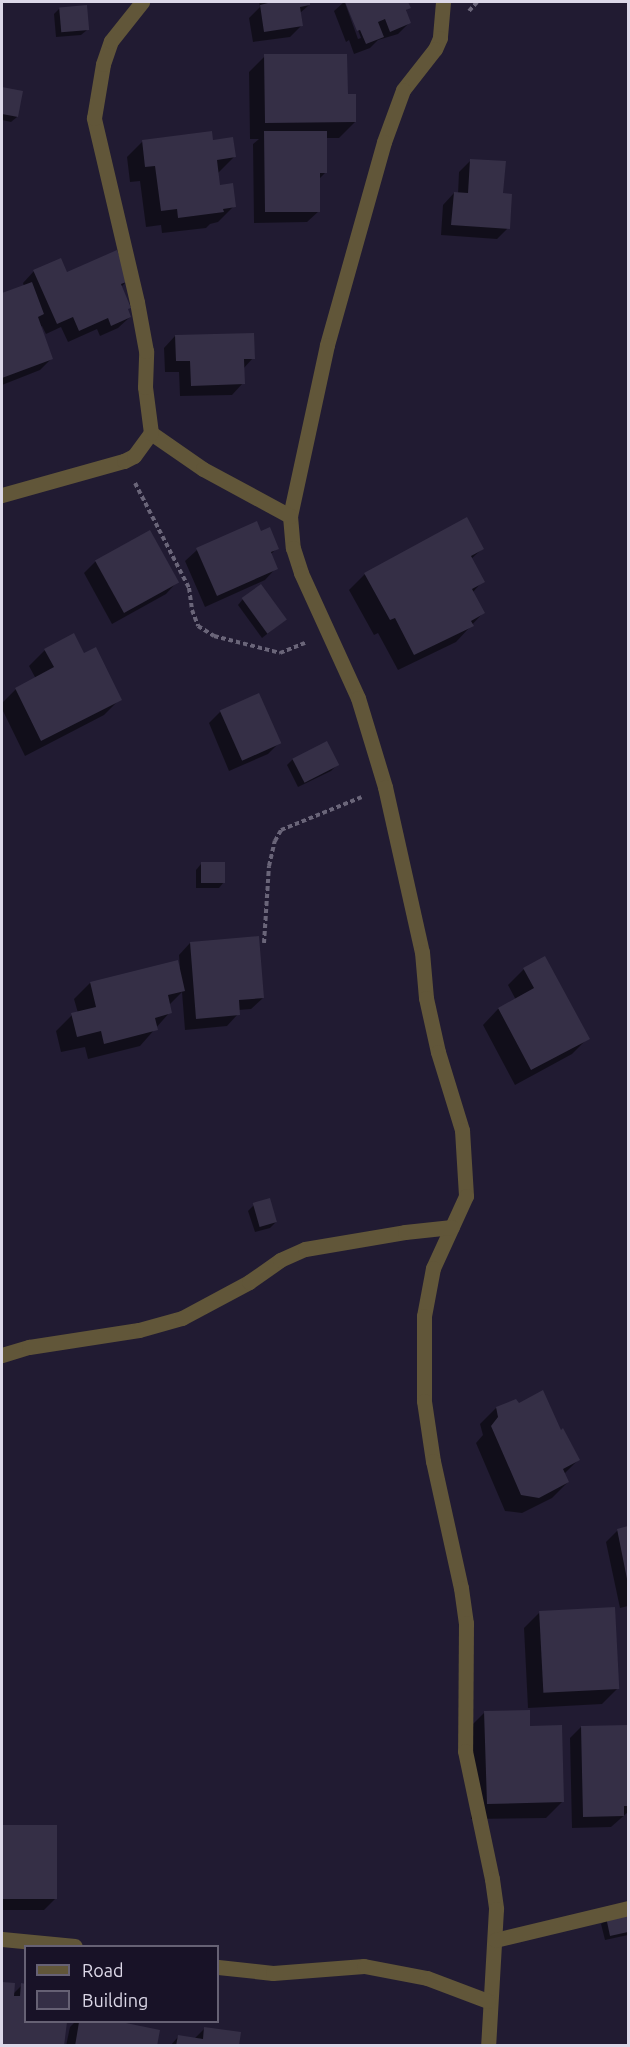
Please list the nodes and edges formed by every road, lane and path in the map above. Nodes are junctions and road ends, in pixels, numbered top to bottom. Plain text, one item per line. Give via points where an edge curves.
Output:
1 (142, 2) edge
2 (443, 2) edge
3 (151, 434) junction
4 (124, 461) junction
5 (2, 495) edge
6 (290, 516) junction
7 (328, 633) junction
8 (385, 787) junction
9 (264, 943) dead end
10 (452, 1227) junction
11 (2, 1355) edge
12 (628, 1908) edge
13 (2, 1939) edge
14 (495, 1940) junction
15 (57, 1945) edge
16 (219, 1967) edge
17 (488, 2001) junction
18 (488, 2046) edge

1 - 3 street via 111,41 94,118 146,351
2 - 6 street via 440,38 403,90 384,142 327,345
3 - 4 street via 134,456
3 - 6 street via 202,469
4 - 5 street
4 - 7 path via 189,588 198,626 214,636 280,653
6 - 7 street via 293,548
7 - 8 street via 358,698
8 - 9 path via 281,830 269,866
8 - 10 street via 422,952 426,998 438,1052 462,1131 466,1196
10 - 11 street via 305,1249 182,1318 139,1330 29,1347
10 - 14 street via 433,1268 424,1316 424,1401 464,1611 465,1751 492,1879
12 - 14 street
13 - 15 street
14 - 17 street
16 - 17 street via 273,1973 364,1966 427,1978
17 - 18 street

